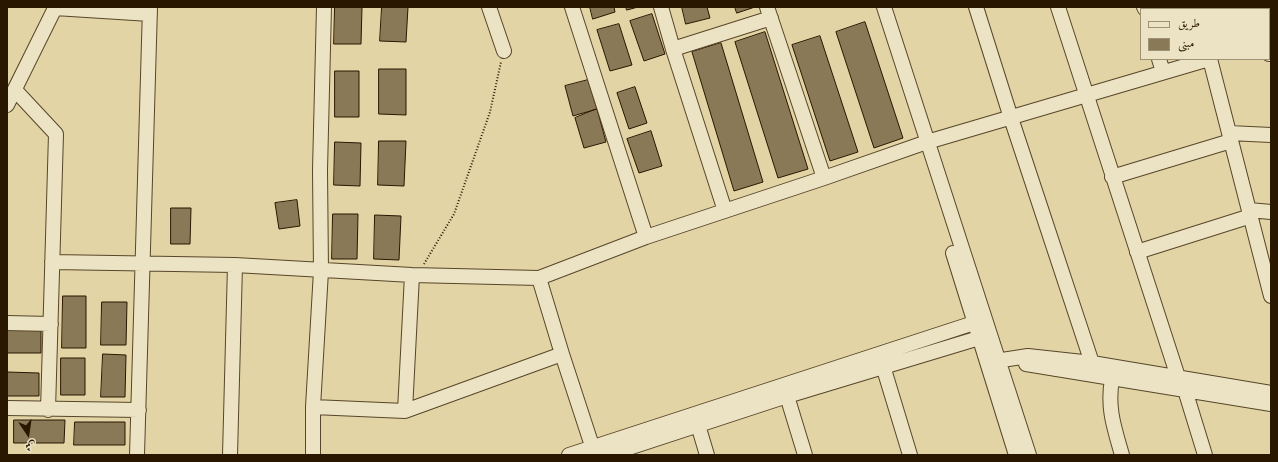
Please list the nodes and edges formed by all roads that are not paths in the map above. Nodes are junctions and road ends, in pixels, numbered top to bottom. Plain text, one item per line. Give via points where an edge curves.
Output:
1 (324, 7) edge
2 (489, 7) edge
3 (572, 7) edge
4 (661, 7) edge
5 (876, 7) edge
6 (884, 7) edge
7 (976, 7) edge
8 (1058, 7) edge
9 (150, 10) edge
10 (769, 13) edge
11 (673, 49) junction
12 (504, 51) road end
13 (1203, 60) edge
14 (1210, 60) edge
15 (1161, 66) edge
16 (15, 90) junction
17 (1086, 96) junction
18 (7, 105) edge
19 (1011, 118) junction
20 (1271, 135) edge
21 (1230, 137) junction
22 (924, 143) junction
23 (1112, 177) junction
24 (824, 178) junction
25 (725, 211) junction
26 (1271, 212) edge
27 (1250, 213) junction
28 (646, 237) junction
29 (1137, 252) junction
30 (52, 262) junction
31 (142, 263) junction
32 (235, 265) junction
33 (320, 271) junction
34 (415, 275) junction
35 (540, 278) junction
36 (1271, 294) edge
37 (980, 321) junction
38 (7, 323) edge
39 (51, 324) junction
40 (984, 336) junction
41 (562, 354) junction
42 (1016, 359) junction
43 (993, 362) junction
44 (1092, 363) junction
45 (883, 366) junction
46 (1178, 377) junction
47 (1112, 379) junction
48 (1185, 390) junction
49 (1271, 393) edge
50 (786, 396) junction
51 (1271, 404) edge
52 (313, 407) junction
53 (7, 408) edge
54 (48, 410) junction
55 (139, 410) junction
56 (405, 411) junction
57 (698, 425) junction
58 (593, 451) edge
59 (137, 455) edge
60 (230, 455) edge
61 (313, 455) edge
62 (569, 455) edge
63 (607, 455) edge
64 (708, 455) edge
65 (805, 455) edge
66 (910, 455) edge
67 (1016, 455) edge
68 (1029, 455) edge
69 (1122, 455) edge
70 (1205, 455) edge

1 - 33 street
2 - 12 street
3 - 28 street
4 - 11 street
5 - 22 street
6 - 22 street
7 - 19 street
8 - 17 street
9 - 16 street via 55,8
9 - 31 street
10 - 11 street
10 - 24 street
11 - 25 street
13 - 15 street
14 - 21 street
15 - 17 street
16 - 18 street
16 - 30 street via 56,134
17 - 19 street
17 - 23 street
19 - 22 street
19 - 44 street
20 - 21 street
21 - 23 street
21 - 27 street
22 - 24 street
22 - 37 street
23 - 29 street
24 - 25 street
25 - 28 street
26 - 27 street
27 - 29 street
27 - 36 street
28 - 35 street
29 - 46 street
30 - 31 street
30 - 39 street
31 - 32 street
31 - 55 street
32 - 33 street
32 - 60 street
33 - 34 street
33 - 52 street
34 - 35 street
34 - 56 street
35 - 41 street
37 - 40 street
37 - 58 street
38 - 39 street
39 - 54 street
40 - 43 street
40 - 45 street
41 - 56 street
41 - 58 street
42 - 43 street
42 - 44 street via 1028,356
42 - 47 street via 1030,365
43 - 67 street
43 - 68 street
44 - 46 street
45 - 50 street
45 - 66 street
46 - 49 street
47 - 48 street
47 - 69 street via 1111,414
48 - 51 street
48 - 70 street
50 - 57 street
50 - 65 street
52 - 56 street
52 - 61 street
53 - 54 street
54 - 55 street
55 - 59 street
57 - 63 street
57 - 64 street
58 - 62 street

